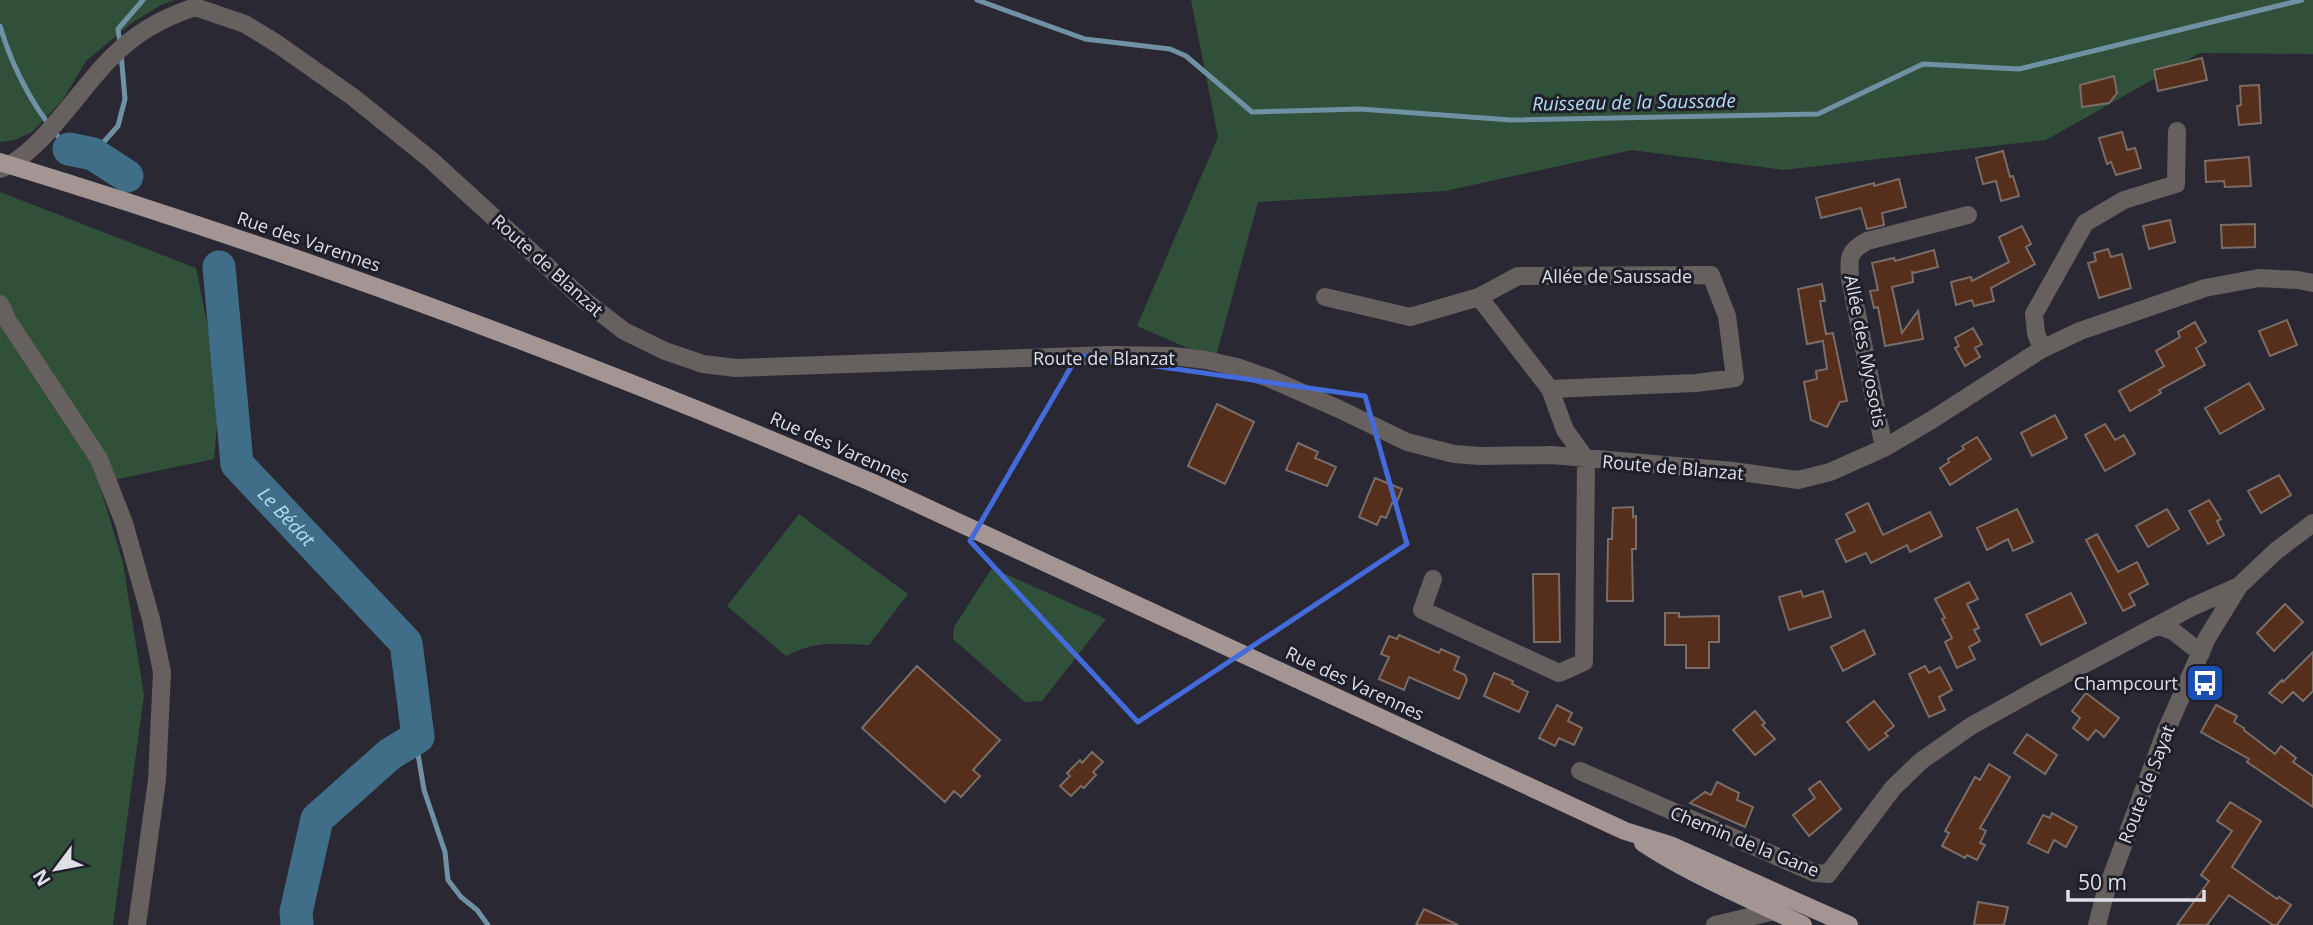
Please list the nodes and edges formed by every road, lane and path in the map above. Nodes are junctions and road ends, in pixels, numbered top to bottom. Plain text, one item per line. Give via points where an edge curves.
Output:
1 (196, 4) edge
2 (2177, 131) dead end
3 (4, 166) edge
4 (1968, 215) dead end
5 (2313, 283) edge
6 (1325, 297) dead end
7 (1479, 297) junction
8 (0, 304) edge
9 (2042, 349) junction
10 (1550, 389) junction
11 (1884, 447) junction
12 (1586, 459) junction
13 (2313, 523) edge
14 (1433, 579) dead end
15 (2239, 586) junction
16 (2159, 626) junction
17 (2200, 653) junction
18 (1580, 772) dead end
19 (1778, 903) junction
20 (137, 925) edge
21 (1716, 925) edge
22 (1803, 925) edge
23 (1849, 925) edge
24 (2097, 925) edge

1 - 3 street, Route de Blanzat via 143,29 109,59 36,143
1 - 12 street, Route de Blanzat via 245,24 353,97 624,331 703,364 736,368 1172,356 1237,367 1271,379 1407,442 1432,449 1480,456
2 - 9 street via 2176,184 2124,200 2085,223 2034,314
3 - 19 main road, Rue des Varennes via 382,288 750,430 1625,831 1667,859
4 - 11 street, Allée des Myosotis via 1867,241 1849,257
5 - 9 street, Route de Blanzat via 2259,278 2205,288 2080,331
6 - 7 street via 1410,317
7 - 10 street
7 - 10 street, Allée de Saussade via 1518,276 1711,275 1727,316 1735,378
8 - 20 street via 99,459 124,523 151,619 162,672 157,780
9 - 11 street, Route de Blanzat
10 - 12 street via 1565,430
11 - 12 street, Route de Blanzat via 1830,472 1798,480
12 - 14 street via 1584,662 1559,673 1422,610
13 - 15 street, Route de Sayat
15 - 16 street, Chemin de la Gane
15 - 17 street, Route de Sayat
16 - 17 street via 2173,631
16 - 18 street, Chemin de la Gane via 1971,726 1921,761 1893,788 1828,874 1815,873
17 - 24 street, Route de Sayat via 2165,733
19 - 21 street
19 - 22 main road, Rue des Varennes
19 - 23 main road, Rue des Varennes

